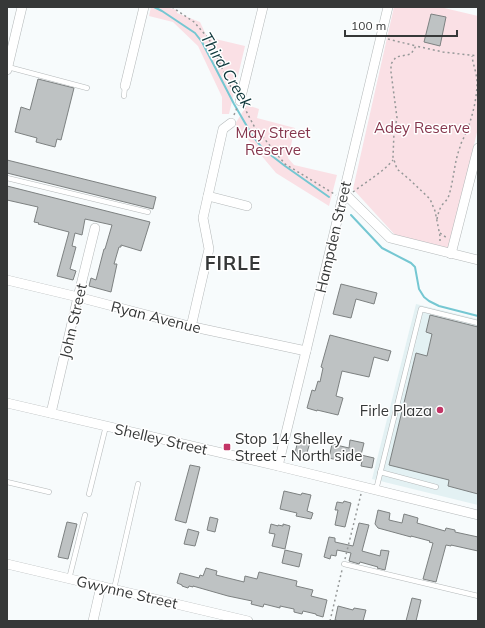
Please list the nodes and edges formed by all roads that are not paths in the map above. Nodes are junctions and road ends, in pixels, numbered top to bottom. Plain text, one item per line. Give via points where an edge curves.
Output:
1 (22, 7) edge
2 (144, 7) edge
3 (263, 7) edge
4 (388, 7) edge
5 (7, 68) edge
6 (125, 86) joint
7 (87, 88) dead end
8 (124, 96) dead end
9 (240, 101) road end
10 (231, 122) road end
11 (478, 148) edge
12 (7, 178) edge
13 (208, 196) junction
14 (343, 196) junction
15 (247, 206) dead end
16 (148, 212) dead end
17 (95, 228) dead end
18 (451, 254) junction
19 (478, 260) edge
20 (7, 280) edge
21 (78, 296) junction
22 (478, 323) edge
23 (191, 327) junction
24 (306, 350) junction
25 (7, 403) edge
26 (51, 413) junction
27 (106, 426) junction
28 (278, 466) junction
29 (380, 472) junction
30 (7, 482) edge
31 (138, 484) dead end
32 (436, 487) dead end
33 (376, 490) junction
34 (49, 492) dead end
35 (89, 494) dead end
36 (478, 514) edge
37 (85, 515) dead end
38 (7, 564) edge
39 (344, 564) road end
40 (69, 578) junction
41 (101, 586) junction
42 (114, 589) junction
43 (478, 596) edge
44 (93, 621) edge
45 (248, 621) edge

1 - 5 street
2 - 6 street
3 - 9 street
4 - 14 street, Hampden Street
5 - 7 lane
6 - 8 lane
10 - 13 street via 223,129
11 - 18 street
12 - 16 lane
13 - 15 street
13 - 23 street via 203,218 209,249
14 - 18 street via 390,238
14 - 24 street, Hampden Street
17 - 21 street, John Street
18 - 19 street
20 - 21 street, Ryan Avenue
21 - 23 street, Ryan Avenue
21 - 26 street, John Street
22 - 29 lane via 421,309
23 - 24 street, Ryan Avenue
24 - 28 street, Hampden Street
25 - 26 street, Shelley Street
26 - 27 street, Shelley Street
27 - 28 street, Shelley Street
27 - 35 lane
28 - 33 street, Shelley Street
29 - 32 lane
29 - 33 lane
30 - 34 lane
31 - 42 lane
33 - 36 street, Shelley Street
37 - 40 lane
38 - 40 street, Gwynne Street
39 - 43 lane
40 - 41 street, Gwynne Street
41 - 42 street, Gwynne Street
41 - 44 street
42 - 45 street, Gwynne Street

